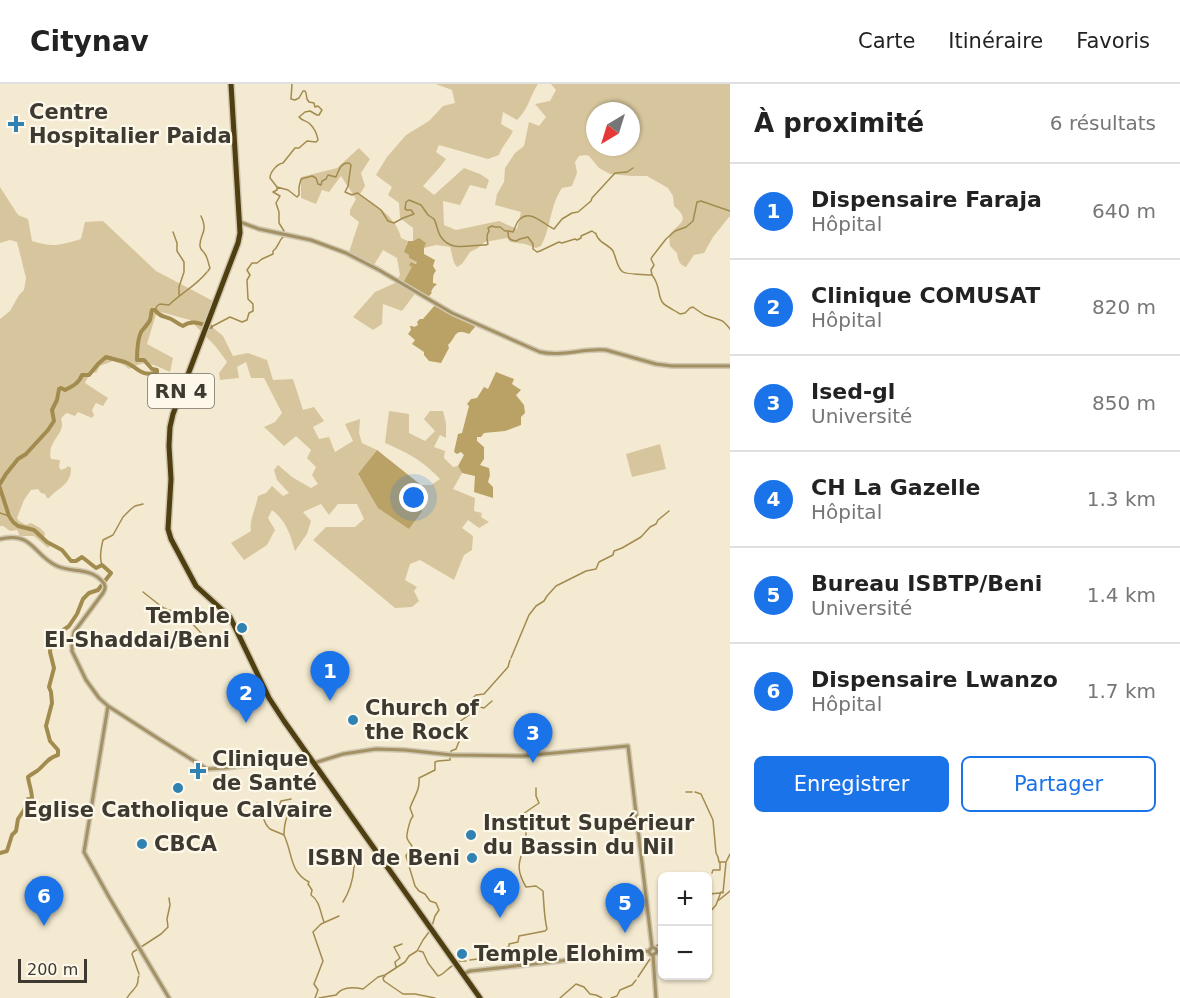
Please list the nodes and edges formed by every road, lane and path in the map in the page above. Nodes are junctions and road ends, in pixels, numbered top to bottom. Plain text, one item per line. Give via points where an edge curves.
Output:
1 (231, 84) edge
2 (240, 222) junction
3 (730, 366) edge
4 (0, 539) edge
5 (108, 706) junction
6 (313, 760) junction
7 (652, 948) junction
8 (649, 951) junction
9 (653, 955) junction
10 (463, 974) junction
11 (169, 998) edge
12 (480, 998) edge
13 (656, 998) edge

1 - 2 highway, RN 4
2 - 3 street via 346,253 452,313 540,352 606,350 656,364
2 - 6 highway, RN 4 via 238,243 170,427 168,529 196,586 230,617 269,698
4 - 5 street via 25,539 54,565 94,574 103,582 103,594 74,632 72,651 86,680
5 - 6 street via 207,769
5 - 11 street via 84,852
6 - 7 street via 376,749 524,756 628,746
6 - 10 highway, RN 4
7 - 8 street
7 - 9 street via 657,952
8 - 9 street
8 - 10 street
9 - 13 street
10 - 12 highway, RN 4

